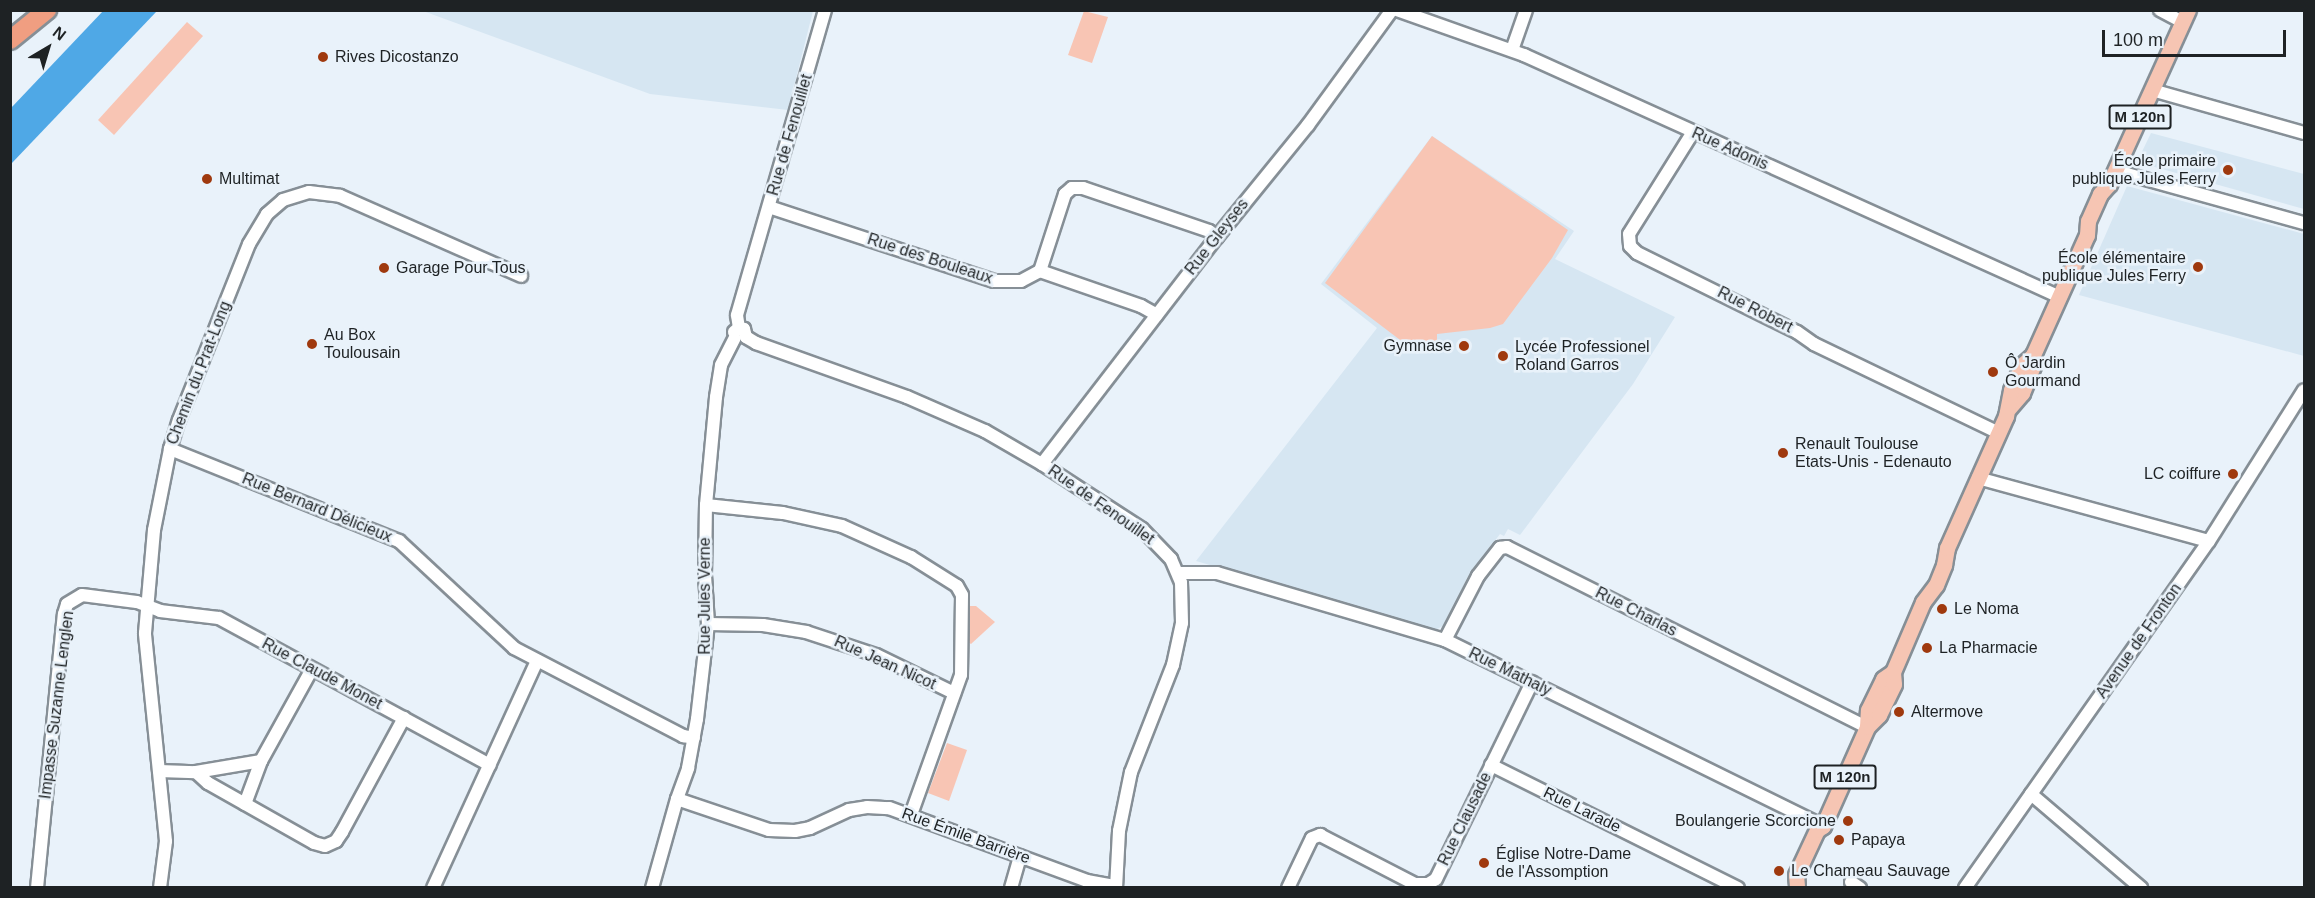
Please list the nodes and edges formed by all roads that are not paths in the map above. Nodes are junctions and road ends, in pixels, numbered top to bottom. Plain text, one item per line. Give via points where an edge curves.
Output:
1 (47, 10) edge
2 (825, 10) edge
3 (1392, 10) edge
4 (1397, 10) edge
5 (1526, 10) edge
6 (2160, 10) edge
7 (2186, 16) edge
8 (10, 40) edge
9 (1512, 50) junction
10 (2152, 90) junction
11 (1693, 132) junction
12 (2304, 133) edge
13 (2116, 169) junction
14 (769, 207) junction
15 (2304, 224) edge
16 (1217, 237) junction
17 (1040, 271) junction
18 (521, 276) dead end
19 (2060, 297) junction
20 (1157, 315) junction
21 (740, 334) junction
22 (2304, 390) edge
23 (1999, 433) junction
24 (170, 449) junction
25 (1042, 464) junction
26 (1978, 478) junction
27 (706, 505) junction
28 (2209, 541) junction
29 (1179, 573) junction
30 (146, 606) junction
31 (708, 624) junction
32 (1445, 640) junction
33 (537, 661) junction
34 (312, 669) junction
35 (1532, 682) junction
36 (954, 693) junction
37 (404, 718) junction
38 (1867, 727) junction
39 (694, 738) junction
40 (261, 761) junction
41 (490, 765) junction
42 (1491, 765) junction
43 (159, 771) junction
44 (196, 772) junction
45 (2031, 794) junction
46 (676, 799) junction
47 (245, 804) junction
48 (911, 815) junction
49 (1823, 826) junction
50 (1020, 856) junction
51 (1430, 886) edge
52 (1116, 887) edge
53 (1796, 887) edge
54 (37, 888) edge
55 (159, 888) edge
56 (433, 888) edge
57 (652, 888) edge
58 (1011, 888) edge
59 (1288, 888) edge
60 (1738, 888) edge
61 (1965, 888) edge
62 (2141, 888) edge

1 - 8 highway
2 - 14 street, Rue de Fenouillet
3 - 16 street, Rue Gleyses via 1308,125
4 - 9 street, Rue Adonis
5 - 9 street
6 - 7 street
7 - 10 main road, M 120n
9 - 11 street, Rue Adonis
10 - 12 street
10 - 13 main road, M 120n
11 - 19 street, Rue Adonis
11 - 23 street, Rue Robert via 1629,234 1630,246 1637,253
13 - 15 street
13 - 19 main road, M 120n via 2109,184 2109,198 2097,225 2087,235
14 - 17 street, Rue des Bouleaux via 994,281 1021,281
14 - 21 street, Rue de Fenouillet via 737,315
16 - 17 street via 1094,192 1072,188 1065,194
16 - 20 street, Rue Gleyses
17 - 20 street
18 - 24 street, Chemin du Prat-Long via 340,196 309,192 284,200 267,214 249,244
19 - 23 main road, M 120n via 2033,355 2033,366 2022,393 2009,408
20 - 25 street, Rue Gleyses
21 - 25 street, Rue de Fenouillet via 804,362 952,415
21 - 27 street, Rue Jules Verne via 725,353 719,376
22 - 28 street, Avenue de Fronton
23 - 26 main road, M 120n
24 - 30 street, Chemin du Prat-Long via 154,530
24 - 33 street, Rue Bernard Délicieux via 399,541 498,635
25 - 29 street, Rue de Fenouillet via 1142,530 1158,543
26 - 28 street
26 - 38 main road, M 120n via 1947,548 1936,585 1923,602 1893,672 1894,684 1879,715
27 - 31 street, Rue Jules Verne
27 - 36 street via 783,513 842,526 944,575 962,595 963,662
28 - 45 street, Avenue de Fronton
29 - 32 street, Rue Mathaly via 1216,573
29 - 52 street via 1182,623 1173,665 1131,772 1119,831
30 - 34 street, Rue Claude Monet via 219,618
30 - 43 street, Chemin du Prat-Long via 148,675
30 - 54 street, Impasse Suzanne Lenglen via 82,595 68,604
31 - 36 street, Rue Jean Nicot via 763,624 815,634 876,655
31 - 39 street, Rue Jules Verne
32 - 35 street, Rue Mathaly
32 - 38 street, Rue Charlas via 1478,576 1500,548 1508,547
33 - 39 street, Rue Bernard Délicieux
33 - 41 street
34 - 37 street, Rue Claude Monet
34 - 40 street
35 - 42 street, Rue Clausade
35 - 49 street, Rue Mathaly
36 - 48 street
37 - 41 street, Rue Claude Monet
37 - 47 street via 336,841 326,846 314,843
38 - 49 main road, M 120n
39 - 46 street, Rue Jules Verne
40 - 44 street
40 - 47 street
41 - 56 street
42 - 51 street, Rue Clausade
42 - 60 street, Rue Larade
43 - 44 street
43 - 55 street, Chemin du Prat-Long via 166,840
44 - 47 street
45 - 61 street, Avenue de Fronton
45 - 62 street
46 - 48 street, Rue Émile Barrière via 769,830 810,828 849,810 867,807
46 - 57 street, Rue Jules Verne
48 - 50 street, Rue Émile Barrière
49 - 53 main road, M 120n via 1824,833 1805,879
50 - 52 street, Rue Émile Barrière via 1087,881
50 - 58 street
51 - 59 street, Rue Clausade via 1416,884 1320,835 1312,838

